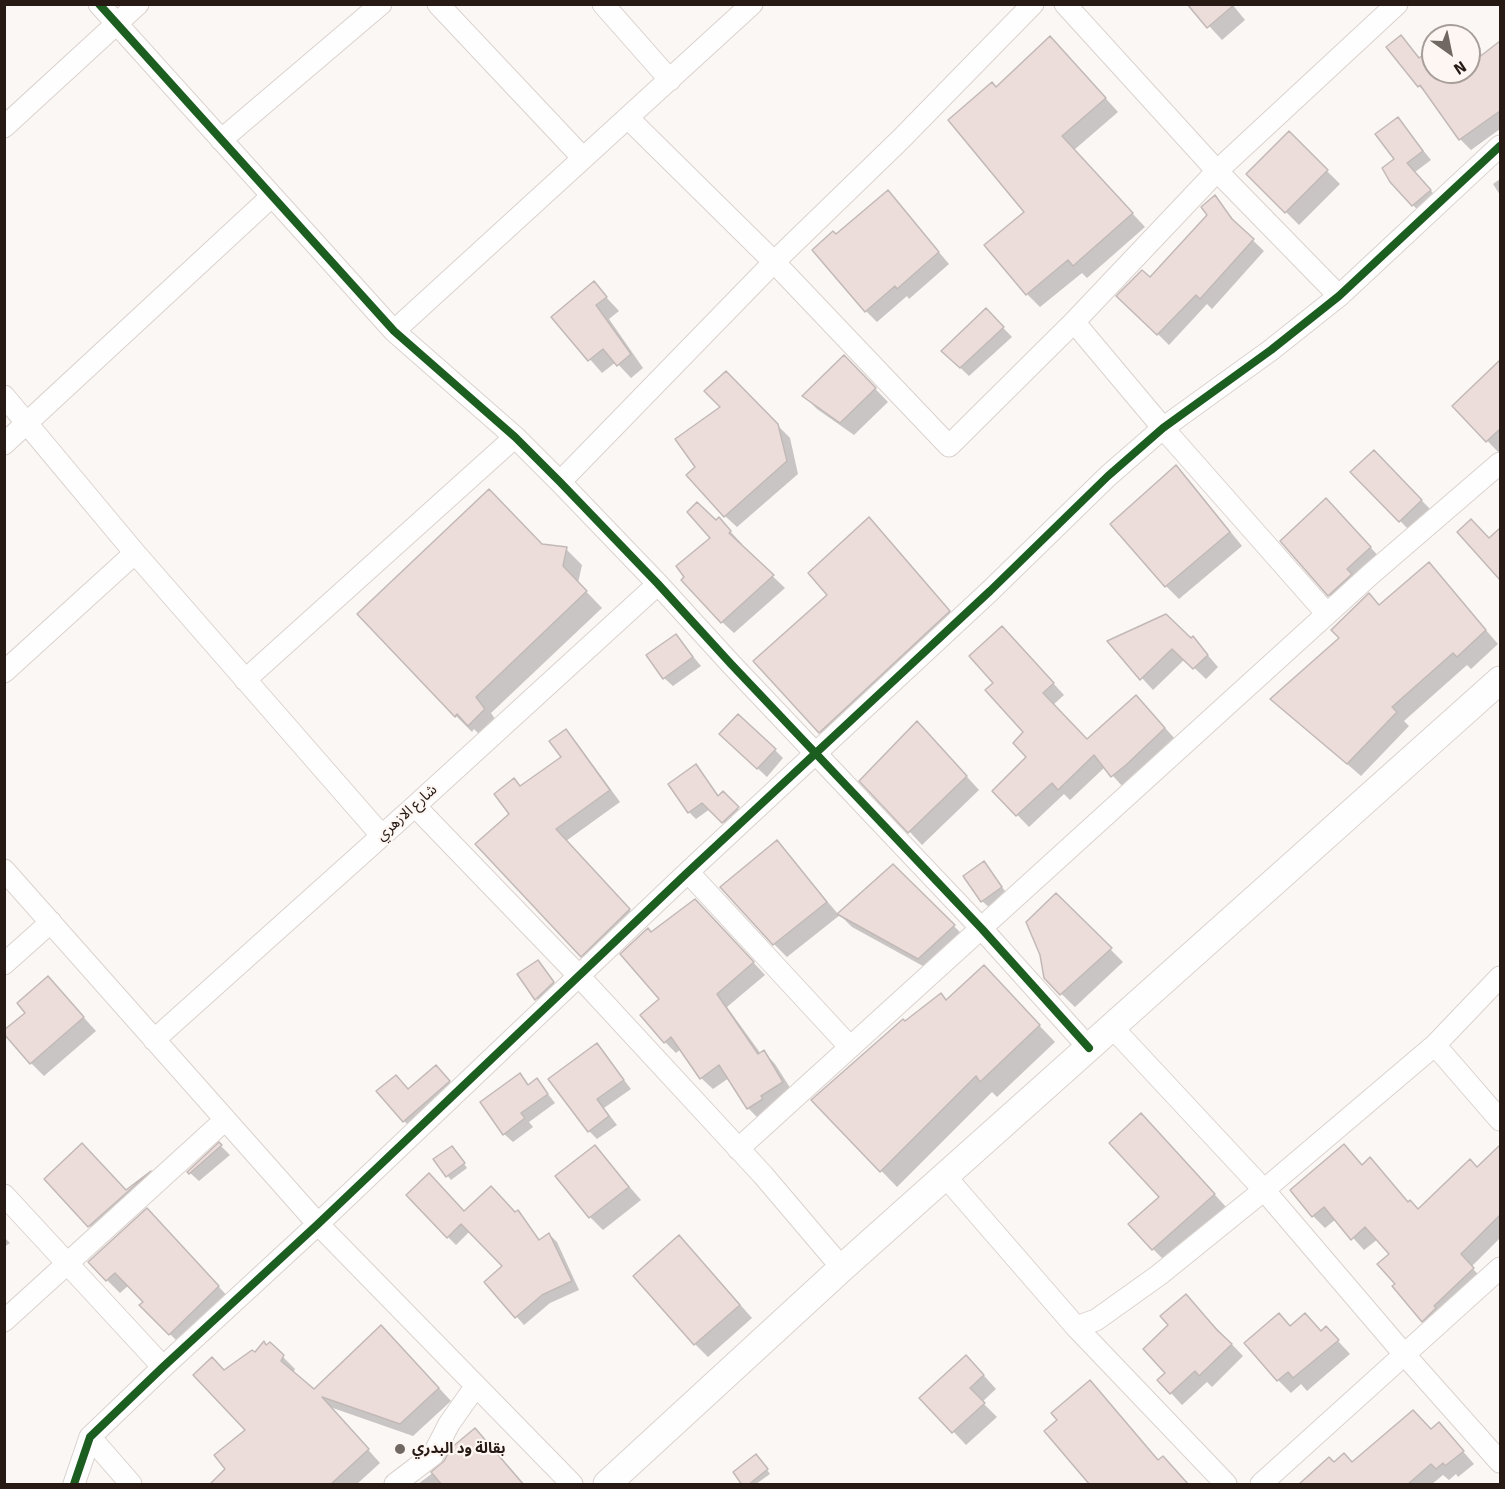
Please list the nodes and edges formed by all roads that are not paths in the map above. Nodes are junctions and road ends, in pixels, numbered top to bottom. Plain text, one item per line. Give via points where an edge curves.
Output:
1 (99, 4) edge
2 (138, 4) edge
3 (381, 4) edge
4 (438, 4) edge
5 (603, 4) edge
6 (752, 4) edge
7 (1033, 4) edge
8 (1065, 4) edge
9 (1397, 4) edge
10 (117, 24) junction
11 (670, 80) junction
12 (628, 118) junction
13 (6, 121) edge
14 (221, 140) junction
15 (1500, 147) edge
16 (583, 159) junction
17 (1217, 171) junction
18 (272, 196) junction
19 (774, 262) junction
20 (1339, 296) junction
21 (1074, 322) junction
22 (394, 331) junction
23 (4, 396) edge
24 (27, 423) junction
25 (1163, 428) junction
26 (515, 437) junction
27 (4, 444) edge
28 (1500, 463) edge
29 (560, 482) junction
30 (135, 553) junction
31 (658, 584) junction
32 (1328, 614) junction
33 (4, 672) edge
34 (245, 680) junction
35 (1500, 680) edge
36 (815, 753) junction
37 (415, 806) junction
38 (382, 836) junction
39 (4, 870) edge
40 (688, 872) junction
41 (51, 922) junction
42 (982, 929) junction
43 (4, 964) edge
44 (579, 976) junction
45 (1500, 977) edge
46 (1112, 1027) junction
47 (154, 1040) junction
48 (1435, 1045) junction
49 (850, 1047) junction
50 (1089, 1048) junction
51 (225, 1120) junction
52 (1500, 1120) edge
53 (738, 1149) junction
54 (945, 1176) junction
55 (1264, 1190) junction
56 (4, 1195) edge
57 (318, 1224) junction
58 (67, 1264) junction
59 (842, 1268) junction
60 (1500, 1268) edge
61 (4, 1321) edge
62 (1076, 1327) junction
63 (1404, 1354) junction
64 (163, 1367) junction
65 (475, 1387) junction
66 (90, 1437) junction
67 (1500, 1462) edge
68 (74, 1485) edge
69 (131, 1485) edge
70 (395, 1485) edge
71 (572, 1485) edge
72 (607, 1485) edge
73 (1226, 1485) edge
74 (1261, 1485) edge

1 - 10 street
2 - 10 street
3 - 14 street
4 - 16 street
5 - 11 street
6 - 11 street
7 - 19 street
8 - 17 street
9 - 17 street
10 - 13 street
10 - 14 street
11 - 12 street
12 - 16 street
12 - 19 street
14 - 18 street
15 - 20 street
16 - 22 street
17 - 20 street
17 - 21 street
18 - 22 street
18 - 24 street
19 - 21 street via 949,446
19 - 29 street
20 - 25 street
21 - 25 street
22 - 26 street
23 - 24 street
24 - 27 street
24 - 30 street
25 - 32 street
25 - 36 street
26 - 29 street
26 - 34 street
28 - 32 street
29 - 31 street
30 - 33 street
30 - 34 street
31 - 36 street
31 - 37 street, شارع الازهري
32 - 42 street
34 - 38 street
35 - 46 street
36 - 40 street
36 - 42 street
37 - 38 street, شارع الازهري
37 - 44 street
38 - 47 street, شارع الازهري
39 - 41 street
40 - 44 street
40 - 49 street
41 - 43 street
41 - 47 street
42 - 49 street
42 - 50 street
44 - 53 street
44 - 57 street
45 - 48 street
46 - 50 street
46 - 55 street
47 - 51 street
48 - 52 street
48 - 55 street
49 - 53 street
50 - 54 street
51 - 57 street
51 - 58 street
53 - 59 street
54 - 59 street
54 - 62 street
55 - 62 street via 1159,1275 1096,1320
55 - 63 street
56 - 58 street
57 - 64 street
57 - 65 street
58 - 61 street
58 - 64 street
59 - 72 street
60 - 63 street
62 - 73 street
63 - 67 street
63 - 74 street
64 - 66 street
65 - 70 street via 432,1455
65 - 71 street
66 - 68 street
66 - 69 street

